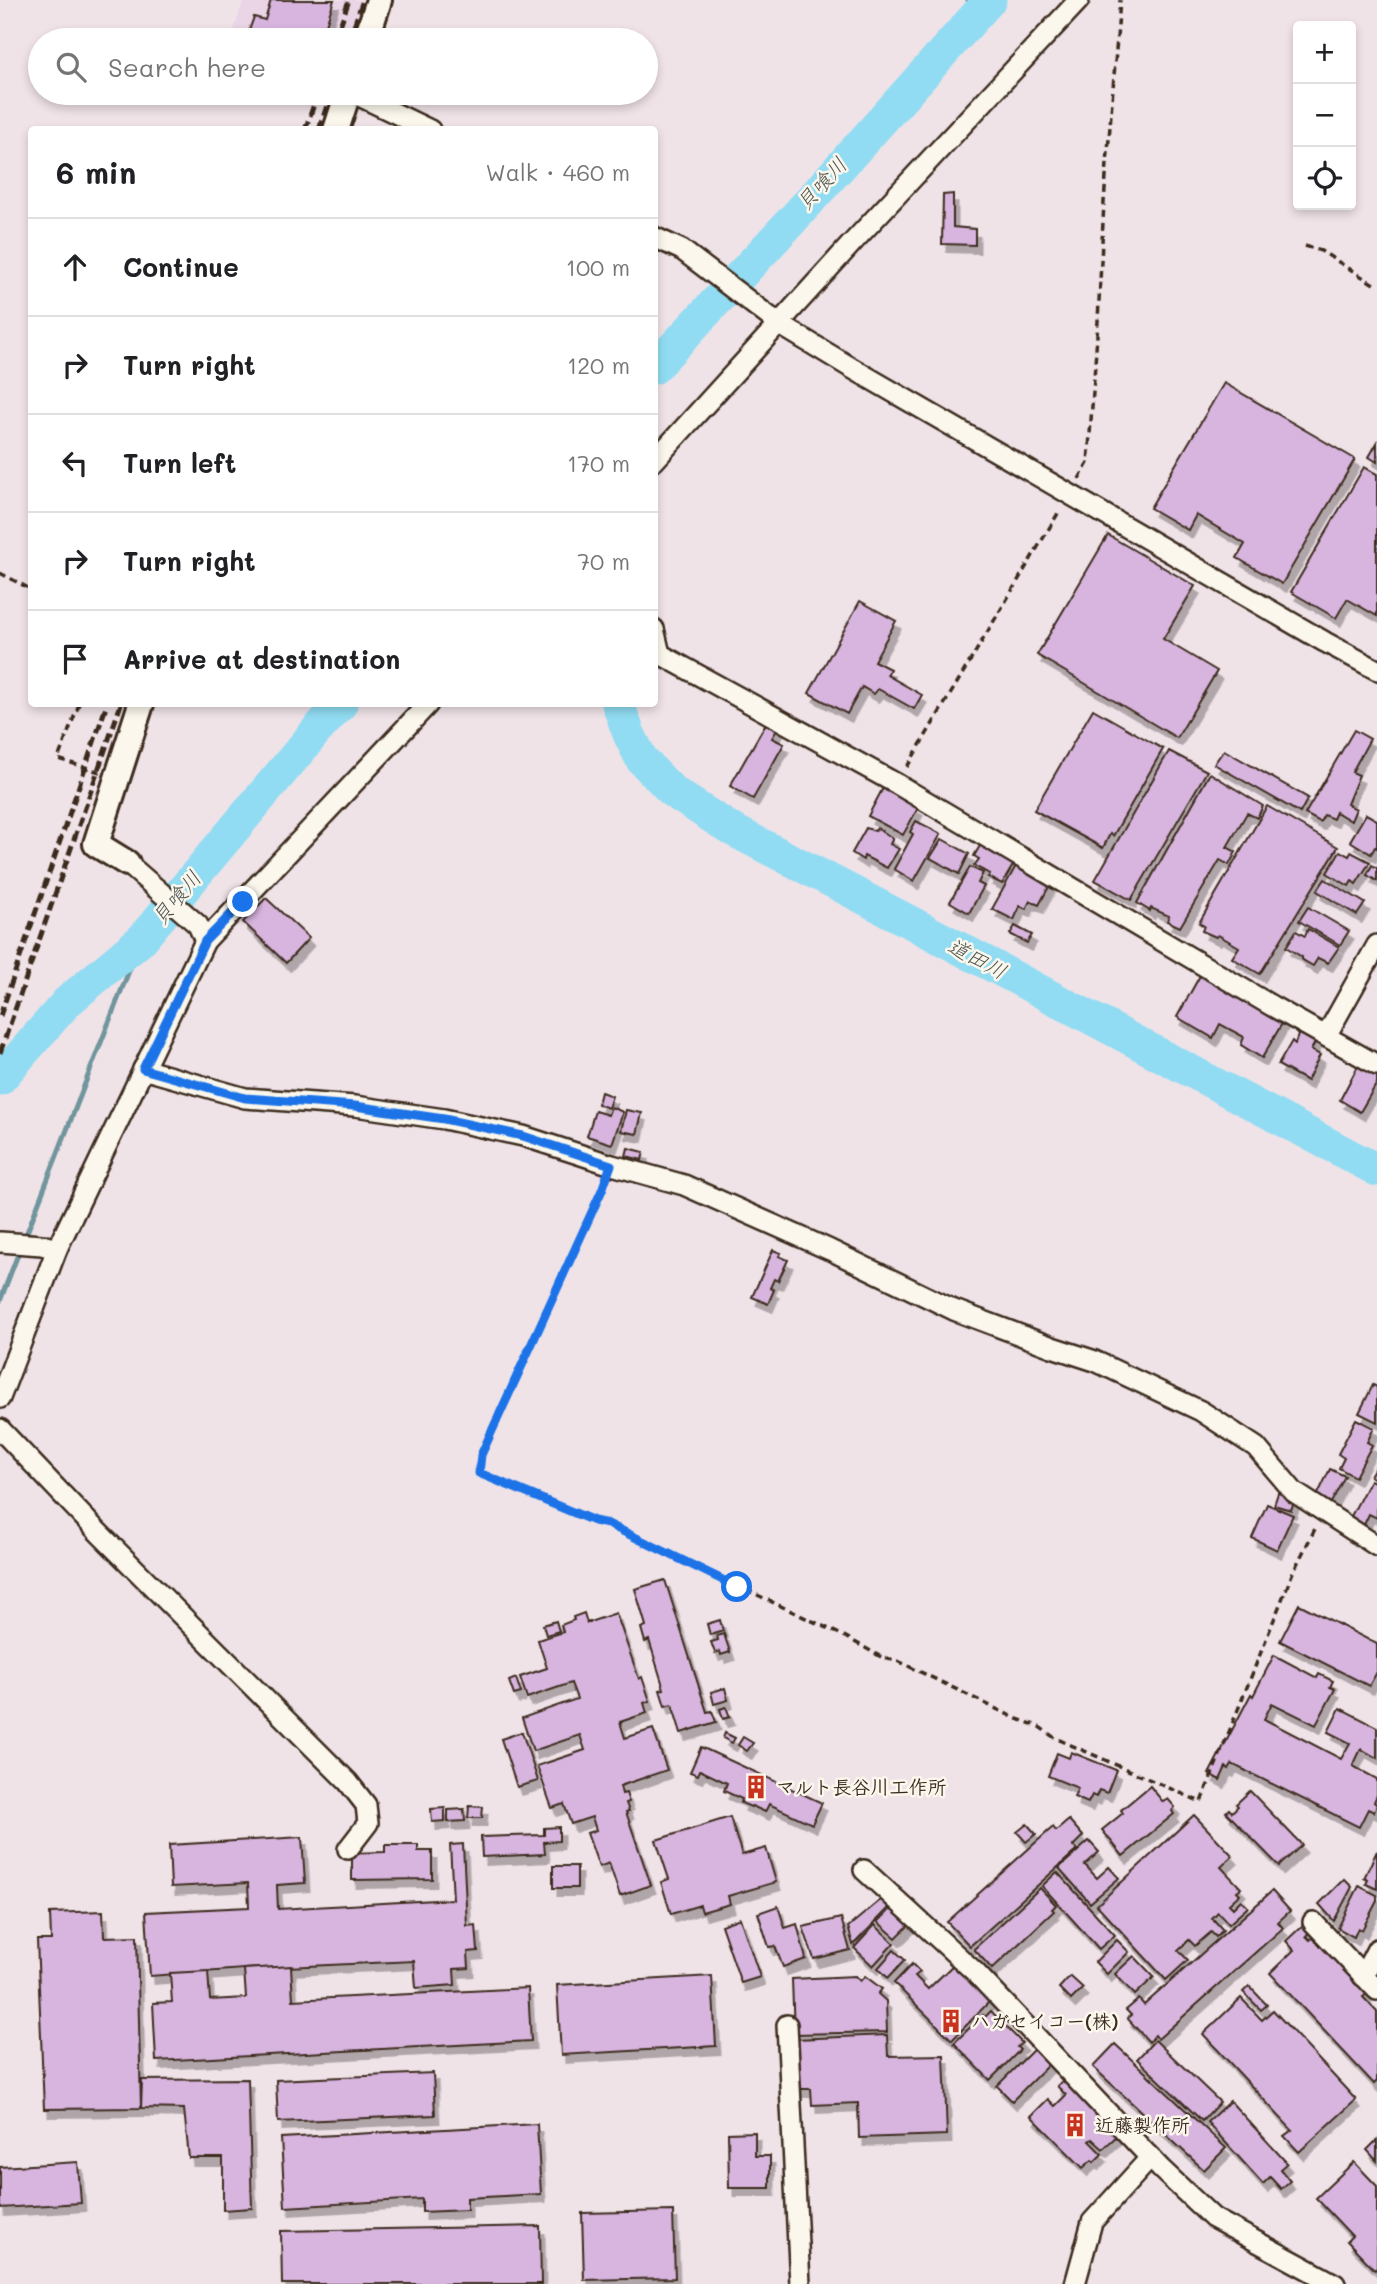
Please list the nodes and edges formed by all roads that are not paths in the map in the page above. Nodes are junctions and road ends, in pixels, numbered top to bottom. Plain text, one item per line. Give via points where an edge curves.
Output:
1 (379, 0) edge
2 (1079, 0) edge
3 (370, 28) edge
4 (346, 105) edge
5 (377, 105) edge
6 (338, 126) edge
7 (421, 126) edge
8 (658, 239) edge
9 (775, 321) junction
10 (658, 456) edge
11 (658, 646) edge
12 (1377, 670) edge
13 (140, 707) edge
14 (425, 707) edge
15 (127, 863) joint
16 (202, 933) junction
17 (1377, 945) edge
18 (1326, 1036) junction
19 (1377, 1065) edge
20 (143, 1069) junction
21 (0, 1242) edge
22 (50, 1247) junction
23 (0, 1398) edge
24 (0, 1429) edge
25 (1377, 1546) edge
26 (348, 1849) dead end
27 (864, 1870) dead end
28 (1313, 1922) dead end
29 (1377, 1950) edge
30 (1370, 1983) edge
31 (787, 2025) dead end
32 (1151, 2157) junction
33 (800, 2284) edge
34 (1075, 2284) edge
35 (1335, 2284) edge

1 - 3 street
2 - 9 street
4 - 6 street
5 - 7 street
8 - 9 street via 682,250
9 - 10 street
9 - 12 street
11 - 18 street via 660,654 897,784
13 - 15 street via 96,844
14 - 16 street
15 - 16 street
16 - 20 street
17 - 18 street
18 - 19 street
20 - 22 street
20 - 25 street via 245,1098 355,1106 444,1119 523,1136 684,1185 954,1310 1095,1360 1201,1411 1256,1447 1294,1492
21 - 22 street
22 - 23 street
24 - 26 street via 348,1782 366,1805 368,1823
27 - 32 street via 975,1972
28 - 30 street
29 - 30 street
31 - 33 street
32 - 34 street via 1092,2222
32 - 35 street via 1213,2218

